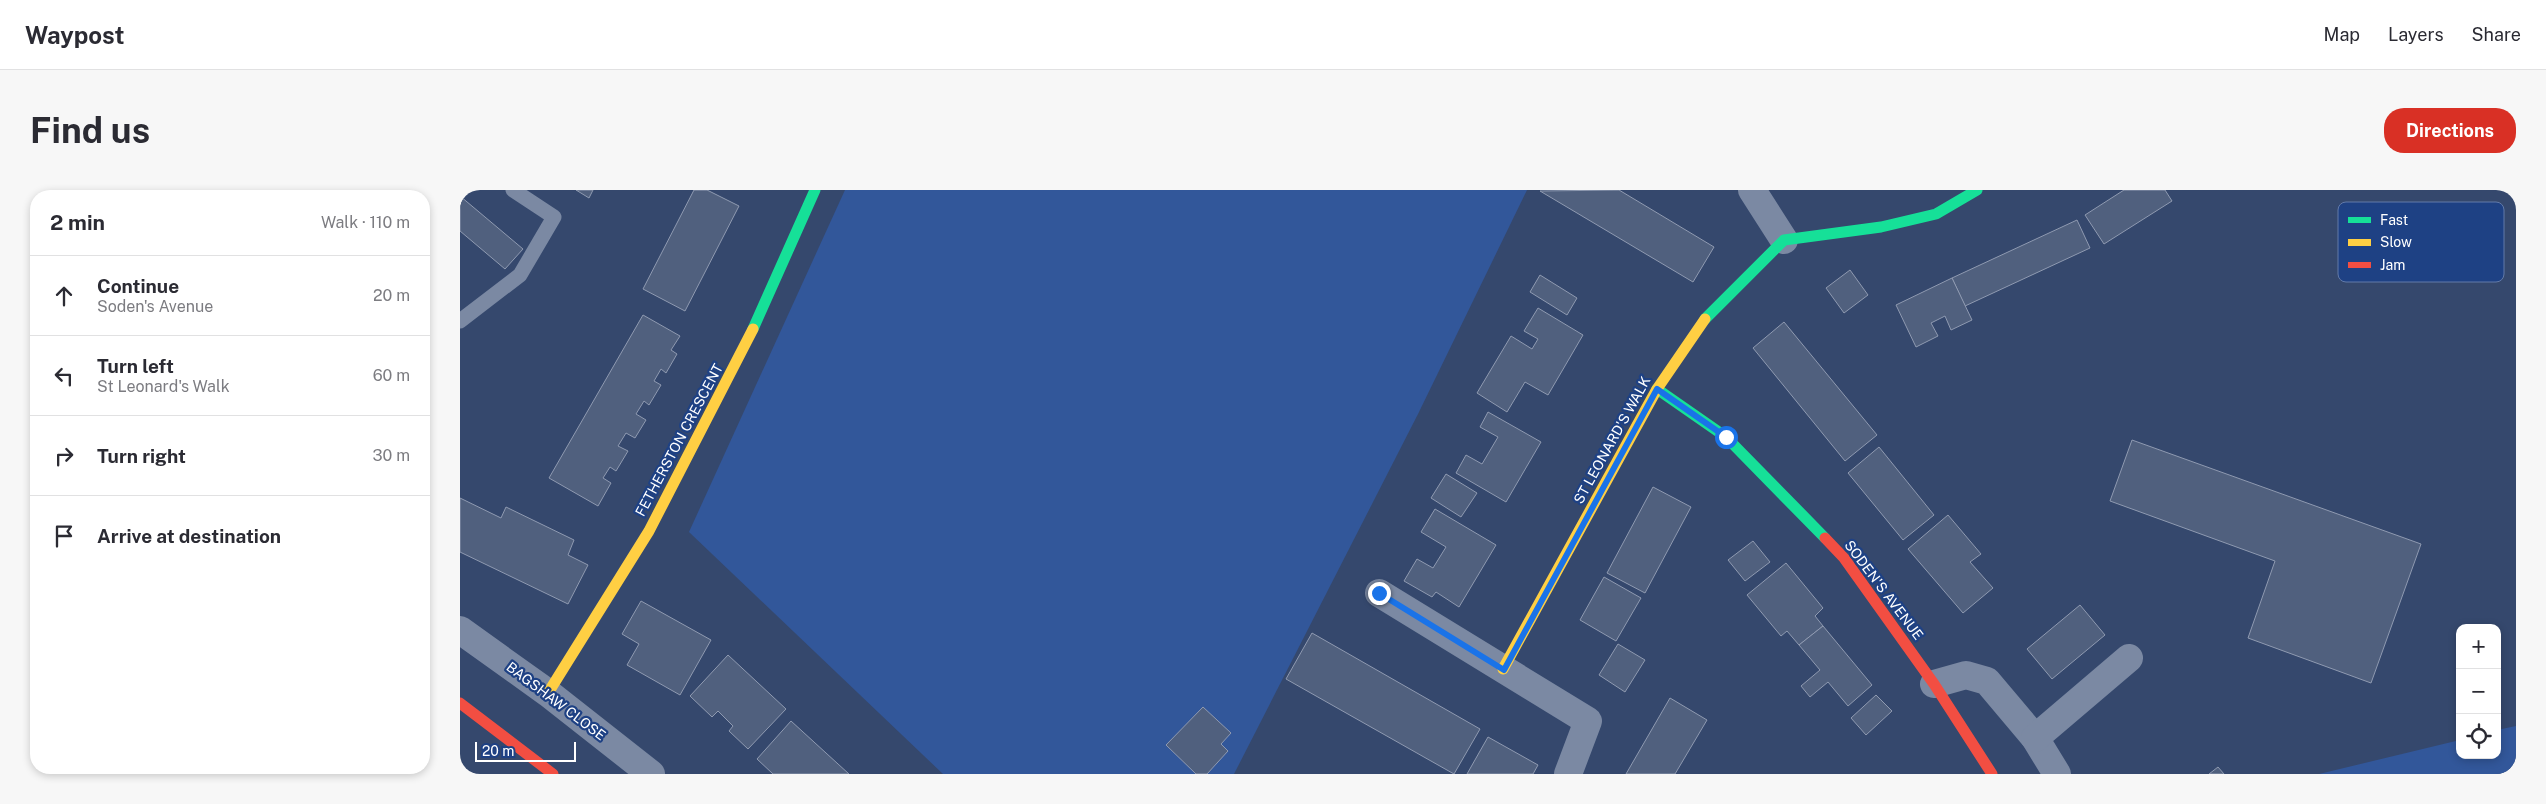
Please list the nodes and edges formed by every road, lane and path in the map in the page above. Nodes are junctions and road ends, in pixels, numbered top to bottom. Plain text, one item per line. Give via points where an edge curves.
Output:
1 (513, 190) edge
2 (815, 190) edge
3 (1752, 190) edge
4 (1977, 190) edge
5 (1784, 240) junction
6 (460, 320) edge
7 (1657, 389) junction
8 (1379, 593) dead end
9 (460, 630) edge
10 (2129, 658) dead end
11 (1504, 670) junction
12 (1934, 684) junction
13 (548, 693) junction
14 (460, 703) edge
15 (2035, 738) junction
16 (553, 774) edge
17 (651, 774) edge
18 (1568, 774) edge
19 (1992, 774) edge
20 (2057, 774) edge

1 - 6 lane via 554,217 520,276
2 - 13 main road, FETHERSTON CRESCENT via 752,332 652,523
3 - 5 street
4 - 5 main road via 1936,214 1881,227
5 - 7 main road, ST LEONARD'S WALK via 1707,316
7 - 11 main road, ST LEONARD'S WALK
7 - 12 main road, SODEN'S AVENUE via 1726,437 1825,537 1844,558
8 - 11 street
9 - 13 street, BAGSHAW CLOSE
10 - 15 street
11 - 18 street via 1588,721
12 - 15 street via 1966,675 1987,681
12 - 19 main road, SODEN'S AVENUE
13 - 17 street, BAGSHAW CLOSE
14 - 16 main road
15 - 20 street

